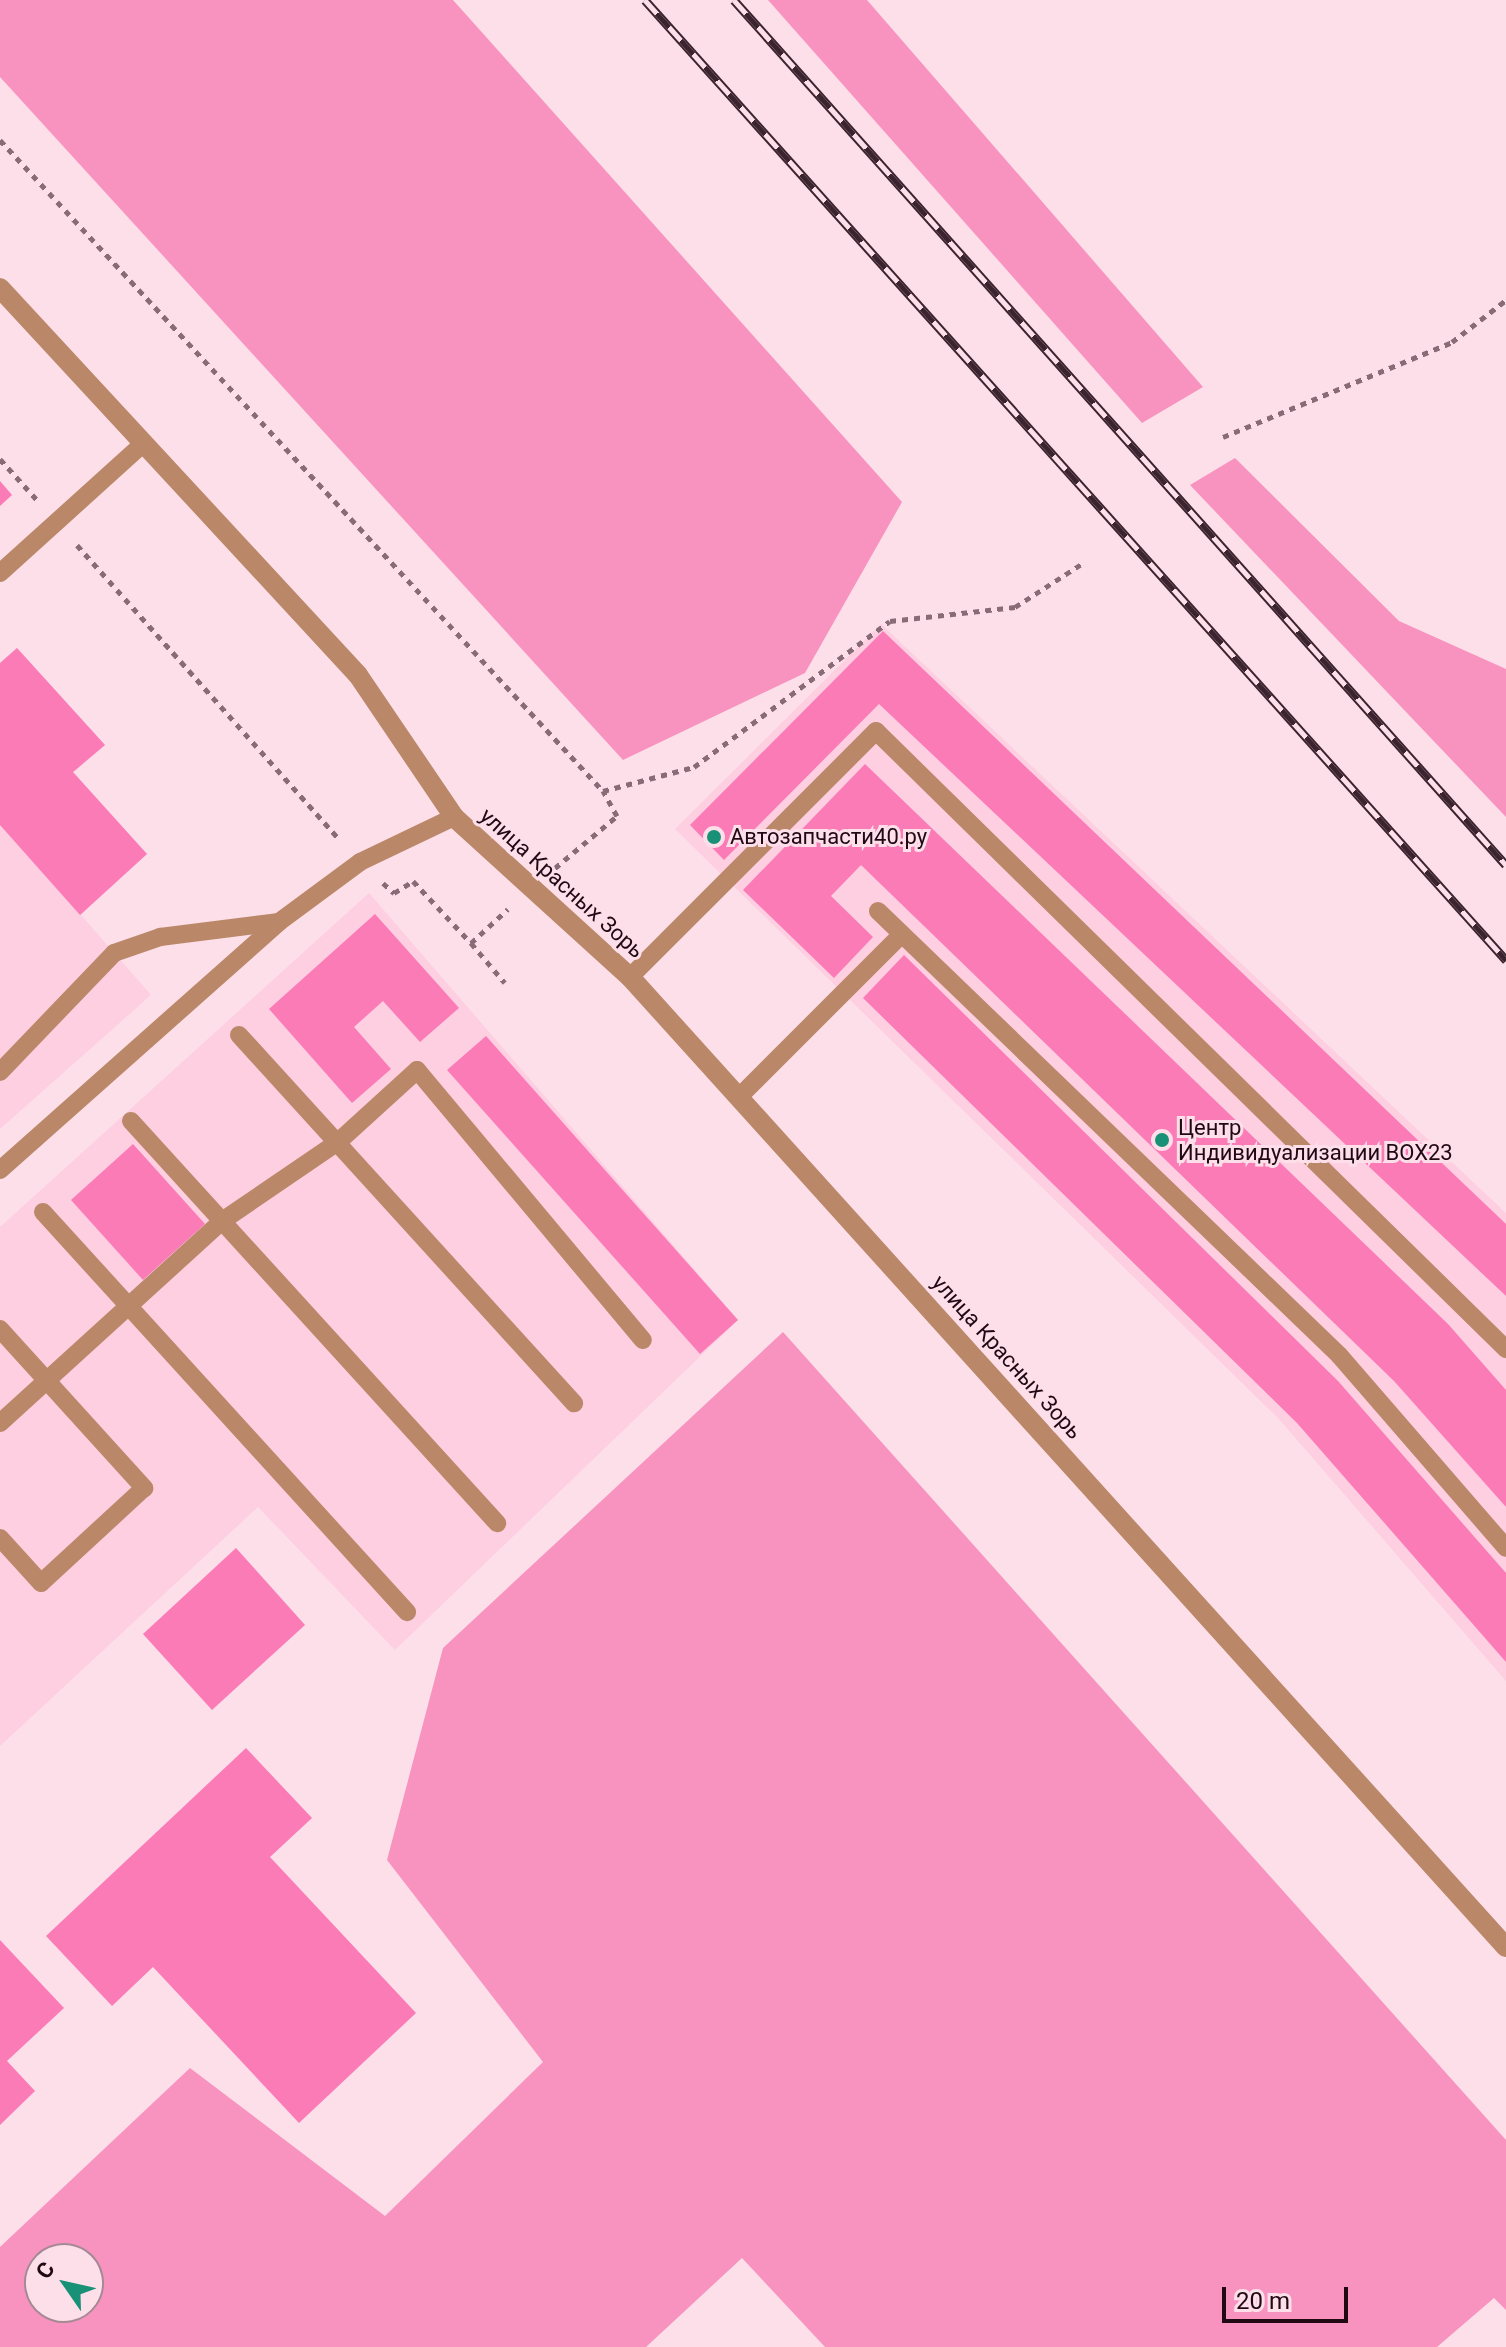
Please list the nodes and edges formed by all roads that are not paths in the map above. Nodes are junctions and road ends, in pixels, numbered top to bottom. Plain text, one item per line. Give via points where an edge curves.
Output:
1 (0, 288) edge
2 (144, 443) junction
3 (0, 573) edge
4 (454, 817) junction
5 (878, 911) dead end
6 (279, 922) junction
7 (902, 934) junction
8 (630, 977) junction
9 (239, 1035) dead end
10 (0, 1072) edge
11 (740, 1096) junction
12 (131, 1121) dead end
13 (338, 1142) junction
14 (0, 1170) edge
15 (43, 1212) dead end
16 (222, 1221) junction
17 (129, 1306) junction
18 (0, 1329) edge
19 (643, 1340) dead end
20 (1506, 1349) edge
21 (47, 1381) junction
22 (574, 1403) dead end
23 (0, 1423) edge
24 (497, 1523) dead end
25 (0, 1538) edge
26 (1506, 1548) edge
27 (407, 1612) dead end
28 (1506, 1947) edge

1 - 2 street, улица Красных Зорь
2 - 3 lane
2 - 4 street, улица Красных Зорь via 358,675
4 - 6 lane via 360,862
4 - 8 street, улица Красных Зорь
5 - 7 lane
6 - 10 lane via 160,937 114,953
6 - 14 lane
7 - 11 lane
7 - 26 lane via 1339,1355
8 - 11 street, улица Красных Зорь
8 - 20 lane via 876,731
9 - 13 lane
11 - 28 street, улица Красных Зорь
12 - 16 lane
13 - 16 lane
13 - 19 lane via 417,1070
13 - 22 lane
15 - 17 lane
16 - 17 lane
16 - 24 lane
17 - 21 lane
17 - 27 lane
18 - 21 lane
21 - 23 lane
21 - 25 lane via 144,1488 41,1583

